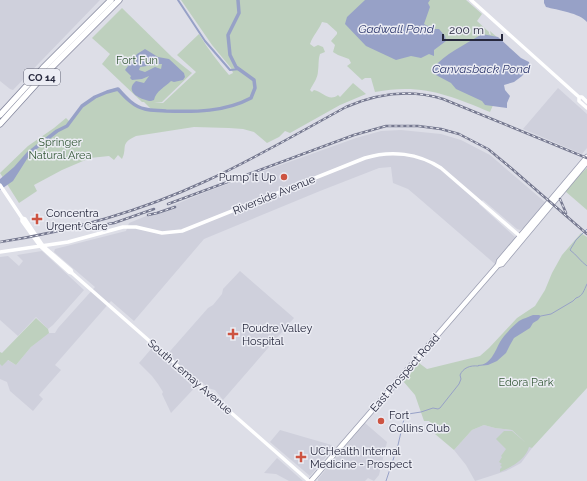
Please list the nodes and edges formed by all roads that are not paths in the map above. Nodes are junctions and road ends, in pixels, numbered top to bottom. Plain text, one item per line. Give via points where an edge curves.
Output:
1 (111, 0) edge
2 (119, 0) edge
3 (470, 0) edge
4 (47, 64) junction
5 (579, 97) junction
6 (12, 100) junction
7 (19, 102) junction
8 (587, 102) edge
9 (587, 107) edge
10 (0, 115) edge
11 (0, 120) edge
12 (0, 124) edge
13 (587, 156) edge
14 (587, 162) edge
15 (0, 185) edge
16 (534, 220) junction
17 (512, 229) junction
18 (521, 238) junction
19 (55, 245) junction
20 (42, 246) junction
21 (0, 252) edge
22 (52, 253) junction
23 (72, 273) junction
24 (310, 481) edge

1 - 4 highway, CO 14
2 - 7 highway, CO 14
3 - 5 main road
4 - 6 highway, CO 14
4 - 7 highway via 20,97
5 - 8 main road
5 - 9 main road
6 - 10 highway, CO 14
6 - 11 highway via 13,105
7 - 12 highway, CO 14
13 - 16 main road, East Prospect Road
14 - 18 main road, East Prospect Road
15 - 20 main road, South Lemay Avenue via 22,221
16 - 17 main road via 522,232
16 - 18 main road, East Prospect Road
17 - 18 main road, Riverside Avenue
17 - 19 main road, Riverside Avenue via 437,166 410,155 388,154 370,156 182,231 162,233 122,227
18 - 24 main road, East Prospect Road via 502,264 498,265
19 - 20 main road, Riverside Avenue
19 - 22 main road
20 - 21 main road, Riverside Avenue
20 - 22 main road, South Lemay Avenue
20 - 23 main road, South Lemay Avenue
22 - 23 main road, South Lemay Avenue
23 - 24 main road, South Lemay Avenue

